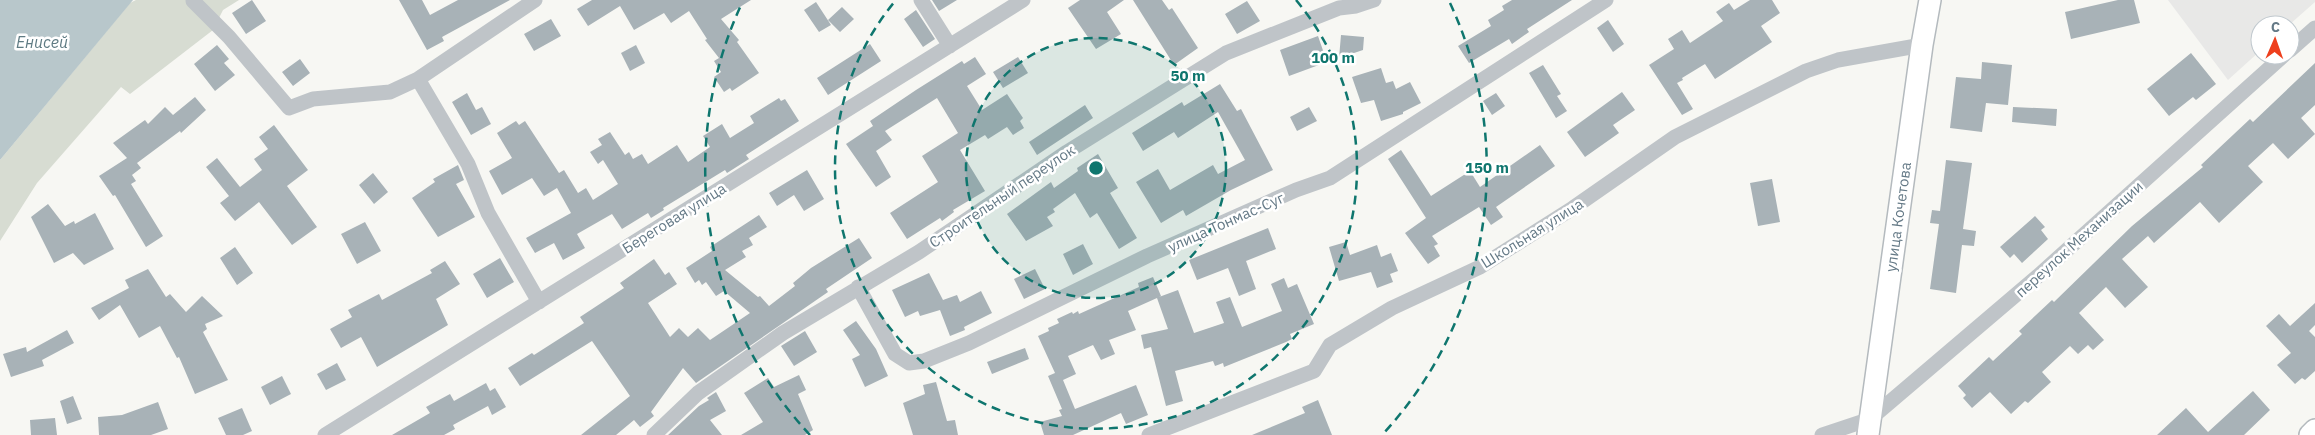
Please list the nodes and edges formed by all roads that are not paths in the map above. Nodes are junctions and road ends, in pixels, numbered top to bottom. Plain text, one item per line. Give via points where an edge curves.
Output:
1 (535, 0) edge
2 (921, 0) edge
3 (1023, 0) edge
4 (1374, 0) edge
5 (1606, 0) edge
6 (1930, 0) edge
7 (193, 1) edge
8 (2315, 28) edge
9 (2300, 41) edge
10 (1922, 45) junction
11 (950, 46) junction
12 (2273, 65) edge
13 (418, 79) junction
14 (858, 287) junction
15 (540, 302) junction
16 (1869, 427) edge
17 (2315, 430) edge
18 (324, 435) edge
19 (654, 435) edge
20 (1149, 435) edge
21 (1822, 435) edge
22 (2310, 435) edge

1 - 13 street
2 - 11 street
3 - 11 street, Береговая улица
4 - 14 street, Строительный переулок via 1339,8 1226,54 1067,152 919,252
5 - 14 street, улица Тонмас-Суг via 1330,178 1147,256 969,343 924,361 909,363 895,354
6 - 10 street, улица Кочетова
7 - 13 street via 289,108 313,99 390,92
8 - 9 street
10 - 16 street, улица Кочетова
10 - 20 street, Школьная улица via 1838,60 1806,71 1675,137 1480,267 1384,312 1330,346 1314,371
11 - 15 street, Береговая улица
12 - 16 street, переулок Механизации
13 - 15 street via 468,164 488,213
14 - 19 street, Строительный переулок via 719,377
15 - 18 street, Береговая улица
16 - 21 street
17 - 22 street

